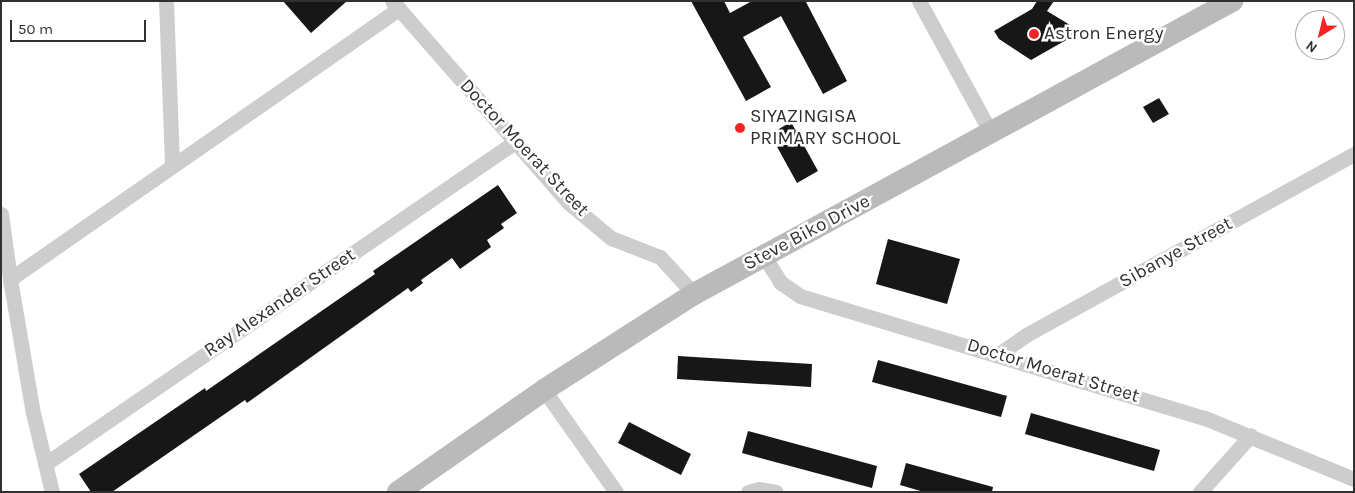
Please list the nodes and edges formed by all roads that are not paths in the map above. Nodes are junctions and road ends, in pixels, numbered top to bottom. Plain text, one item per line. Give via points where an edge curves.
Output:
1 (166, 1) edge
2 (919, 1) edge
3 (1232, 1) edge
4 (395, 5) edge
5 (991, 133) junction
6 (515, 142) junction
7 (1354, 154) edge
8 (172, 166) junction
9 (1, 214) edge
10 (764, 256) junction
11 (10, 279) junction
12 (694, 294) junction
13 (1000, 354) junction
14 (544, 390) junction
15 (1250, 435) junction
16 (44, 464) junction
17 (1354, 479) edge
18 (52, 492) edge
19 (398, 492) edge
20 (616, 492) edge
21 (748, 492) edge
22 (776, 492) edge
23 (1200, 492) edge

1 - 8 street
2 - 5 street
3 - 5 main road, Steve Biko Drive
4 - 6 street, Doctor Moerat Street
4 - 8 street
5 - 10 main road, Steve Biko Drive
6 - 12 street, Doctor Moerat Street via 569,203 611,238 660,257
6 - 16 street, Ray Alexander Street
7 - 13 street, Sibanye Street via 1026,335
8 - 11 street
9 - 11 street
10 - 12 main road, Steve Biko Drive
10 - 13 street, Doctor Moerat Street via 780,282 800,296
11 - 16 street
12 - 14 main road, Steve Biko Drive
13 - 15 street, Doctor Moerat Street
14 - 19 main road, Steve Biko Drive
14 - 20 street
15 - 17 street, Doctor Moerat Street
15 - 23 street
16 - 18 street
21 - 22 street

